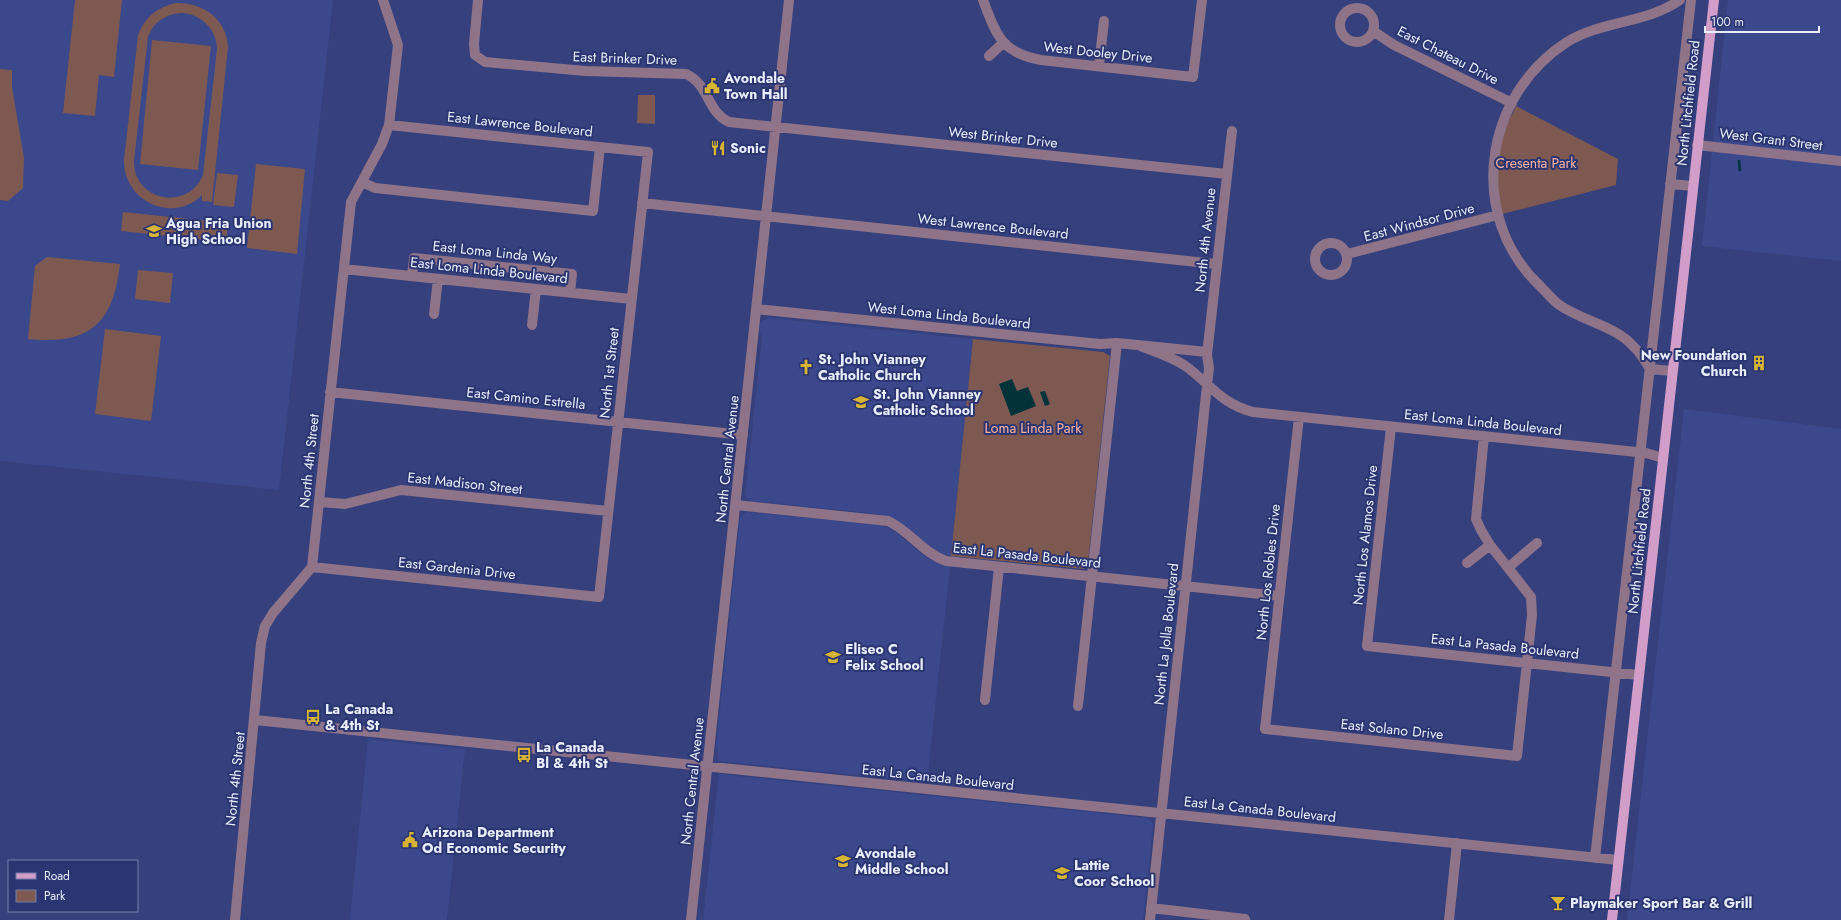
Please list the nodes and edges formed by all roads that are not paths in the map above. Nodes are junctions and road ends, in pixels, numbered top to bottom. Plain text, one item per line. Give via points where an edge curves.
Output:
1 (383, 0) edge
2 (478, 0) edge
3 (789, 0) edge
4 (983, 0) edge
5 (1202, 0) edge
6 (1691, 0) edge
7 (1714, 0) edge
8 (1677, 2) edge
9 (1104, 21) dead end
10 (1372, 31) dead end
11 (1003, 43) junction
12 (989, 56) dead end
13 (1099, 66) junction
14 (1512, 103) junction
15 (389, 125) junction
16 (775, 128) junction
17 (1232, 131) dead end
18 (1697, 144) junction
19 (600, 147) junction
20 (648, 152) joint
21 (1841, 161) edge
22 (1227, 174) junction
23 (362, 182) junction
24 (1670, 184) junction
25 (1693, 186) junction
26 (642, 203) junction
27 (766, 215) junction
28 (1498, 215) junction
29 (1346, 254) dead end
30 (1216, 264) junction
31 (344, 269) junction
32 (412, 276) junction
33 (438, 279) junction
34 (536, 289) junction
35 (570, 292) junction
36 (631, 299) junction
37 (756, 310) junction
38 (434, 314) dead end
39 (532, 325) dead end
40 (1117, 343) junction
41 (1138, 345) junction
42 (1207, 352) junction
43 (1650, 369) junction
44 (1672, 371) junction
45 (1208, 386) junction
46 (330, 392) junction
47 (1299, 417) junction
48 (618, 421) junction
49 (1391, 427) junction
50 (743, 435) junction
51 (1484, 436) junction
52 (1640, 453) junction
53 (1663, 458) junction
54 (320, 502) junction
55 (736, 504) junction
56 (608, 511) junction
57 (1537, 543) dead end
58 (1490, 544) junction
59 (1467, 563) dead end
60 (312, 567) junction
61 (999, 567) junction
62 (1510, 567) junction
63 (1091, 576) junction
64 (1186, 586) junction
65 (1279, 596) junction
66 (599, 597) joint
67 (1367, 646) joint
68 (1526, 663) junction
69 (1616, 672) junction
70 (1639, 675) junction
71 (985, 700) dead end
72 (1078, 706) dead end
73 (255, 720) junction
74 (1264, 729) joint
75 (707, 767) junction
76 (1161, 813) junction
77 (1457, 843) junction
78 (1595, 858) junction
79 (1618, 860) junction
80 (1151, 908) junction
81 (1245, 919) dead end
82 (234, 920) edge
83 (691, 920) edge
84 (1150, 920) edge
85 (1449, 920) edge
86 (1612, 920) edge

1 - 15 street, North 4th Street via 398,45
2 - 16 street, East Brinker Drive via 475,55 485,62 577,71 686,74 699,82 714,110 723,119
3 - 16 street, North Central Avenue
4 - 11 street
5 - 13 street, West Dooley Drive via 1193,77
6 - 24 street, North Litchfield Road
7 - 18 main road, North Litchfield Road
8 - 14 street via 1651,15 1600,27 1568,42 1545,58 1524,83
9 - 13 street
10 - 14 street, East Chateau Drive via 1394,45
11 - 12 street
11 - 13 street, West Dooley Drive via 1030,58
14 - 28 street via 1499,133 1494,158 1493,183
15 - 19 street, East Lawrence Boulevard
15 - 23 street, North 4th Street
16 - 22 street, West Brinker Drive
16 - 27 street, North Central Avenue
17 - 22 street, North 4th Avenue
18 - 21 street, West Grant Street
18 - 25 main road, North Litchfield Road
19 - 20 street, East Lawrence Boulevard
19 - 23 street via 593,211 375,188
20 - 26 street, North 1st Street
22 - 30 street, North 4th Avenue
23 - 31 street, North 4th Street via 351,202
24 - 25 street, North Litchfield Road
24 - 43 street, North Litchfield Road
25 - 44 main road, North Litchfield Road
26 - 27 street
26 - 36 street, North 1st Street
27 - 30 street, West Lawrence Boulevard
27 - 37 street, North Central Avenue
28 - 29 street, East Windsor Drive
28 - 43 street via 1518,261 1537,284 1558,304 1628,342 1642,356
30 - 42 street, North 4th Avenue
31 - 32 street, East Loma Linda Boulevard
31 - 46 street, North 4th Street
32 - 33 street, East Loma Linda Boulevard
32 - 35 street, East Loma Linda Way via 414,258 572,274
33 - 34 street, East Loma Linda Boulevard
33 - 38 street
34 - 35 street, East Loma Linda Boulevard
34 - 39 street
35 - 36 street, East Loma Linda Boulevard
36 - 48 street, North 1st Street
37 - 40 street, West Loma Linda Boulevard via 1100,344
37 - 50 street, North Central Avenue
40 - 41 street, West Loma Linda Boulevard
40 - 63 street
41 - 42 street, West Loma Linda Boulevard
41 - 45 street, West Loma Linda Boulevard via 1177,361
42 - 45 street, North La Jolla Boulevard
43 - 44 street
43 - 52 street, North Litchfield Road
44 - 53 main road, North Litchfield Road
45 - 47 street, West Loma Linda Boulevard via 1227,402 1246,410
45 - 64 street, North La Jolla Boulevard
46 - 48 street, East Camino Estrella
46 - 54 street, North 4th Street
47 - 49 street, East Loma Linda Boulevard
47 - 65 street, North Los Robles Drive
48 - 50 street, East Camino Estrella
48 - 56 street, North 1st Street
49 - 51 street, East Loma Linda Boulevard
49 - 67 street, North Los Alamos Drive
50 - 55 street, North Central Avenue
51 - 52 street, East Loma Linda Boulevard
51 - 58 street via 1476,519
52 - 53 street, East Loma Linda Boulevard
52 - 69 street, North Litchfield Road
53 - 70 main road, North Litchfield Road
54 - 56 street, East Madison Street via 345,504 401,490
54 - 60 street, North 4th Street
55 - 61 street, East La Pasada Boulevard via 888,522 899,526 938,558
55 - 75 street, North Central Avenue
56 - 66 street, North 1st Street
57 - 62 street
58 - 59 street
58 - 62 street
60 - 66 street, East Gardenia Drive
60 - 73 street, North 4th Street via 265,626 261,643
61 - 63 street, East La Pasada Boulevard
61 - 71 street
62 - 68 street via 1531,597 1532,615
63 - 64 street, East La Pasada Boulevard
63 - 72 street
64 - 65 street, East La Pasada Boulevard
64 - 76 street, North La Jolla Boulevard
65 - 74 street, North Los Robles Drive
67 - 68 street, East La Pasada Boulevard
68 - 69 street, East La Pasada Boulevard
68 - 74 street, East Solano Drive via 1518,756
69 - 70 street, East La Pasada Boulevard
69 - 78 street, North Litchfield Road
70 - 79 main road, North Litchfield Road
73 - 75 street, East La Canada Boulevard
73 - 82 street, North 4th Street
75 - 76 street, East La Canada Boulevard
75 - 83 street, North Central Avenue
76 - 77 street, East La Canada Boulevard
76 - 80 street, North La Jolla Boulevard
77 - 78 street, East La Canada Boulevard
77 - 85 street
78 - 79 street, East La Canada Boulevard
79 - 86 main road, North Litchfield Road
80 - 81 street
80 - 84 street, North La Jolla Boulevard

